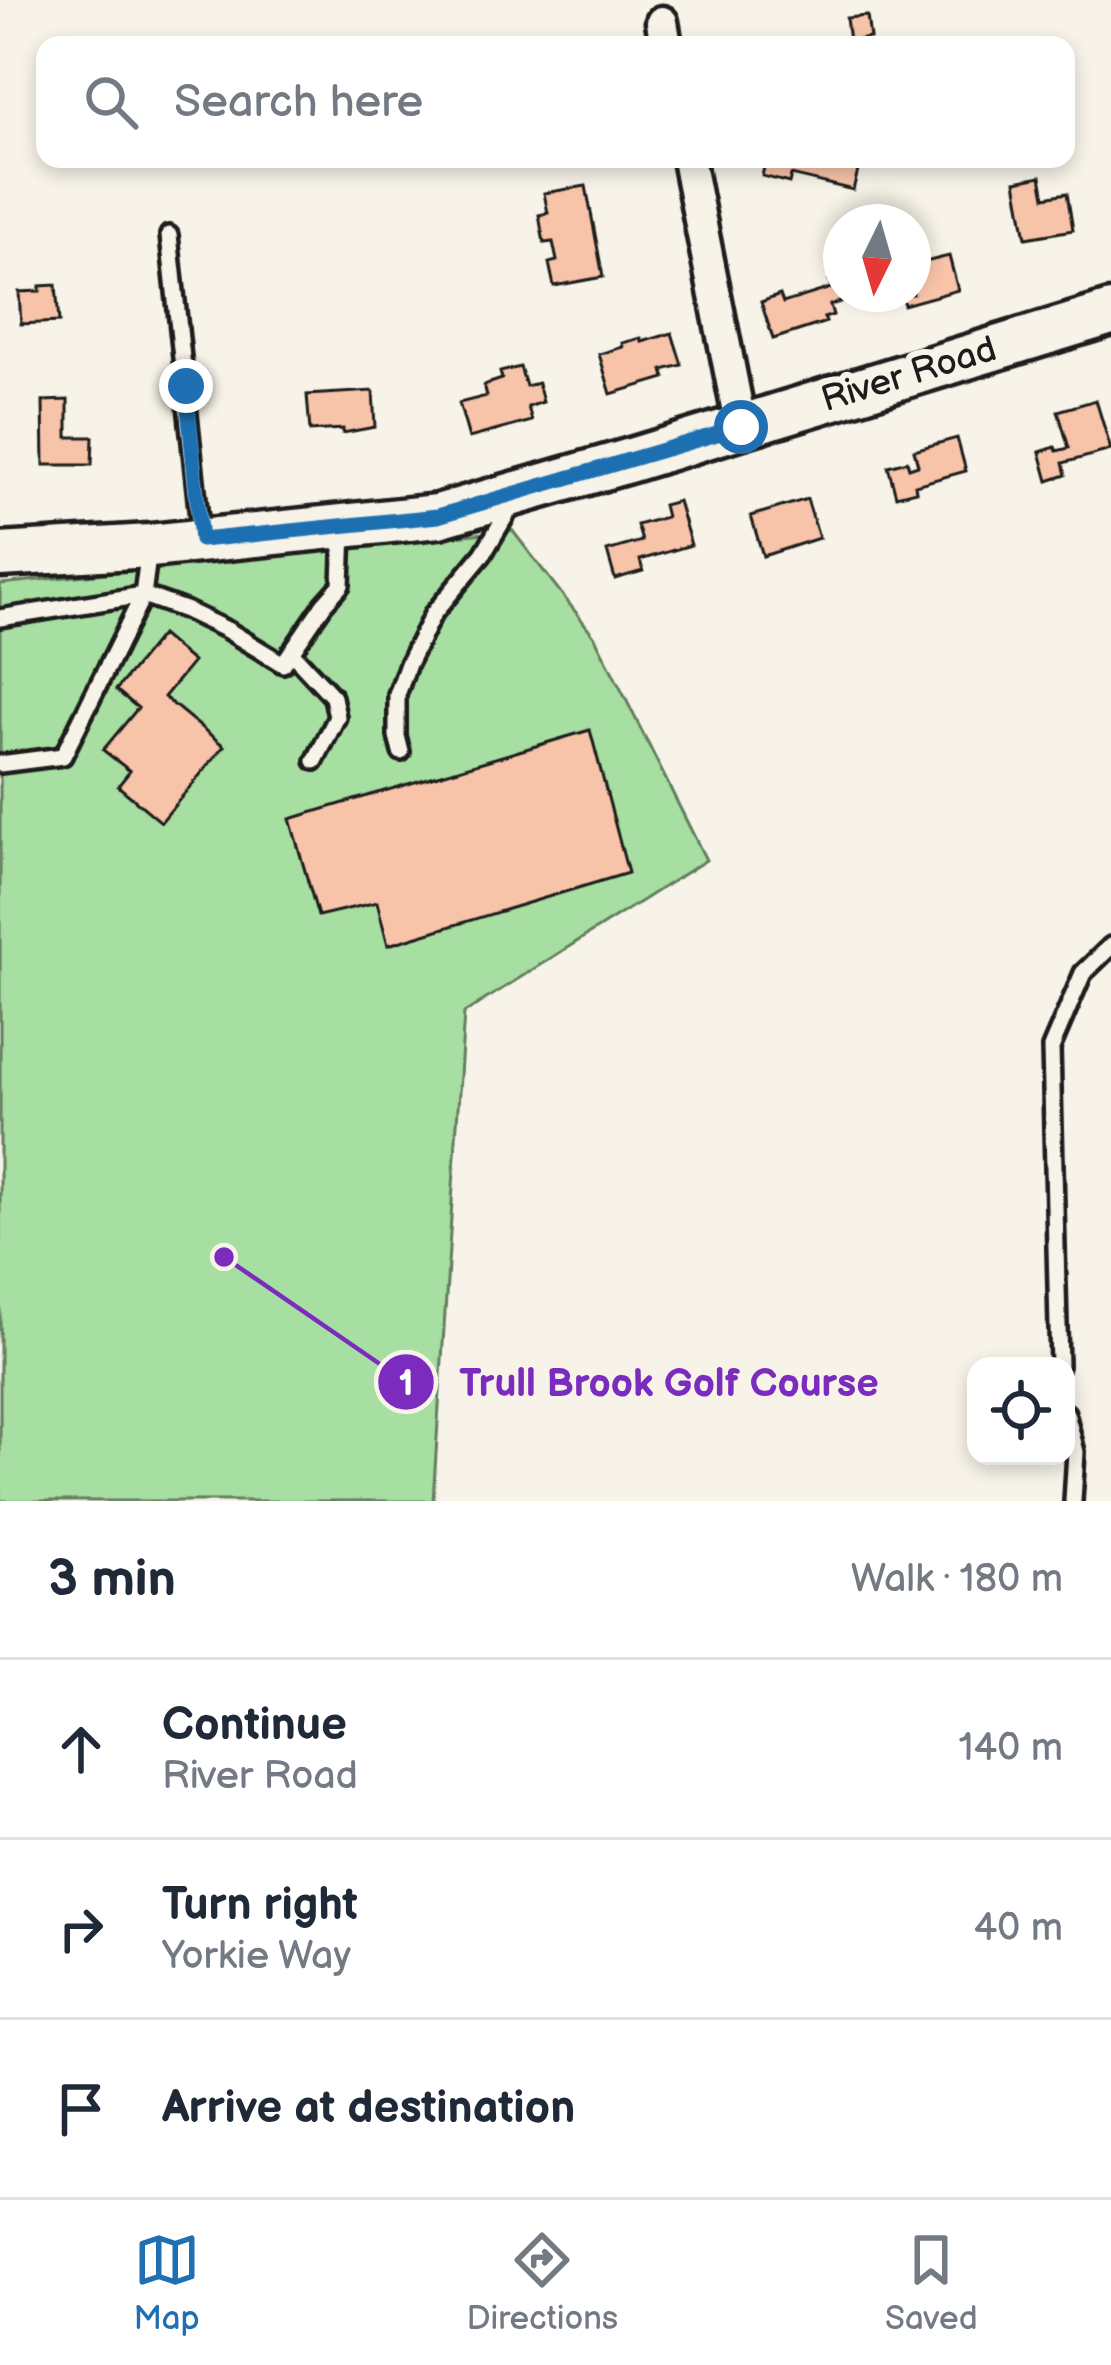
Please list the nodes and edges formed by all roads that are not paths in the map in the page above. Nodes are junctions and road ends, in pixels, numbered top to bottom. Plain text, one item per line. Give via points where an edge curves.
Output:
1 (690, 168) edge
2 (169, 235) dead end
3 (1111, 313) edge
4 (741, 427) junction
5 (520, 492) junction
6 (343, 526) junction
7 (201, 540) junction
8 (150, 546) junction
9 (0, 556) edge
10 (143, 595) junction
11 (0, 618) edge
12 (291, 652) junction
13 (401, 752) dead end
14 (315, 760) dead end
15 (0, 764) edge
16 (1111, 946) edge
17 (1059, 1357) edge
18 (1075, 1448) edge
19 (1073, 1501) edge

1 - 4 street
2 - 7 lane
3 - 4 main road, River Road
4 - 5 main road, River Road
5 - 6 main road, River Road via 438,516
5 - 13 lane via 433,614 408,664 397,695
6 - 7 main road, River Road
6 - 12 lane via 341,585
7 - 8 main road, River Road
8 - 9 main road, River Road
8 - 10 lane
10 - 11 lane
10 - 12 lane via 283,664
10 - 15 lane via 63,756
12 - 14 lane via 333,697 337,717
16 - 17 lane via 1083,973 1051,1048
18 - 19 lane

